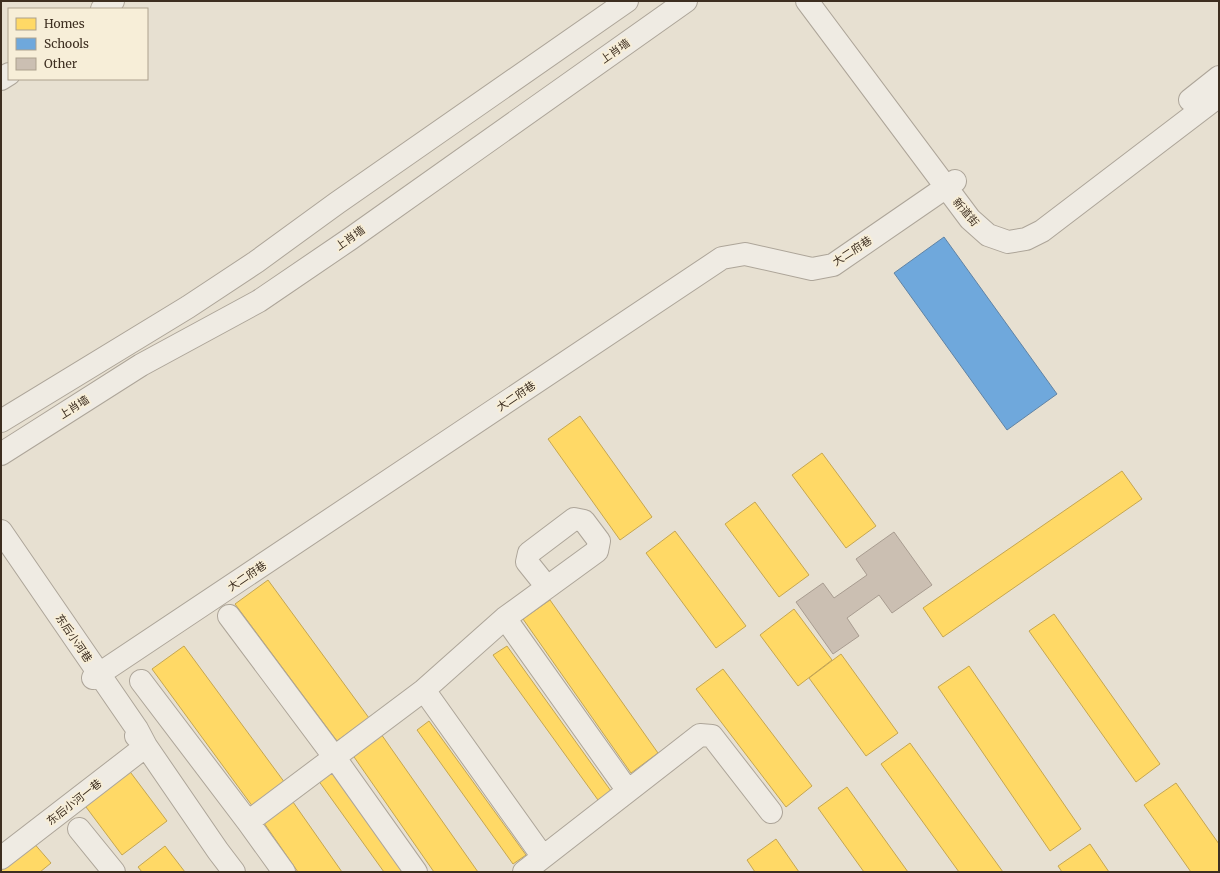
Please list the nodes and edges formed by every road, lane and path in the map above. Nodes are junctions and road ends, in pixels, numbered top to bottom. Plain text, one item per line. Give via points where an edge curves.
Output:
1 (113, 1) edge
2 (627, 1) edge
3 (686, 1) edge
4 (807, 1) edge
5 (820, 1) edge
6 (103, 8) edge
7 (1219, 78) edge
8 (1219, 96) edge
9 (951, 184) junction
10 (1, 421) edge
11 (1, 454) edge
12 (1, 531) edge
13 (1, 546) edge
14 (546, 588) dead end
15 (229, 616) dead end
16 (505, 618) junction
17 (96, 676) junction
18 (141, 681) dead end
19 (424, 690) junction
20 (146, 746) junction
21 (335, 758) junction
22 (628, 791) junction
23 (771, 812) dead end
24 (248, 822) junction
25 (79, 829) dead end
26 (543, 857) junction
27 (1, 858) edge
28 (114, 872) edge
29 (234, 872) edge
30 (284, 872) edge
31 (416, 872) edge
32 (524, 872) edge

1 - 6 street
2 - 10 street via 256,262 188,307
3 - 11 street, 上肖墙 via 259,302 141,365
4 - 9 street, 新道街
5 - 9 street, 新道街
7 - 9 street, 新道街 via 1027,223 1012,227 994,223 980,214
8 - 9 street, 新道街 via 1042,231 1026,239 1008,242 988,235 970,220
9 - 17 street, 大二府巷 via 833,265 812,269 745,254 722,258
12 - 17 street, 东后小河巷
13 - 17 street, 东后小河巷
14 - 16 street
15 - 21 street
16 - 19 street
16 - 22 street
17 - 20 street, 东后小河巷 via 131,732
18 - 24 street
19 - 21 street
19 - 26 street
20 - 27 street, 东后小河一巷
20 - 29 street, 东后小河巷
21 - 24 street
21 - 31 street
22 - 23 street via 700,735 712,736
22 - 26 street
24 - 30 street
25 - 28 street
26 - 32 street

